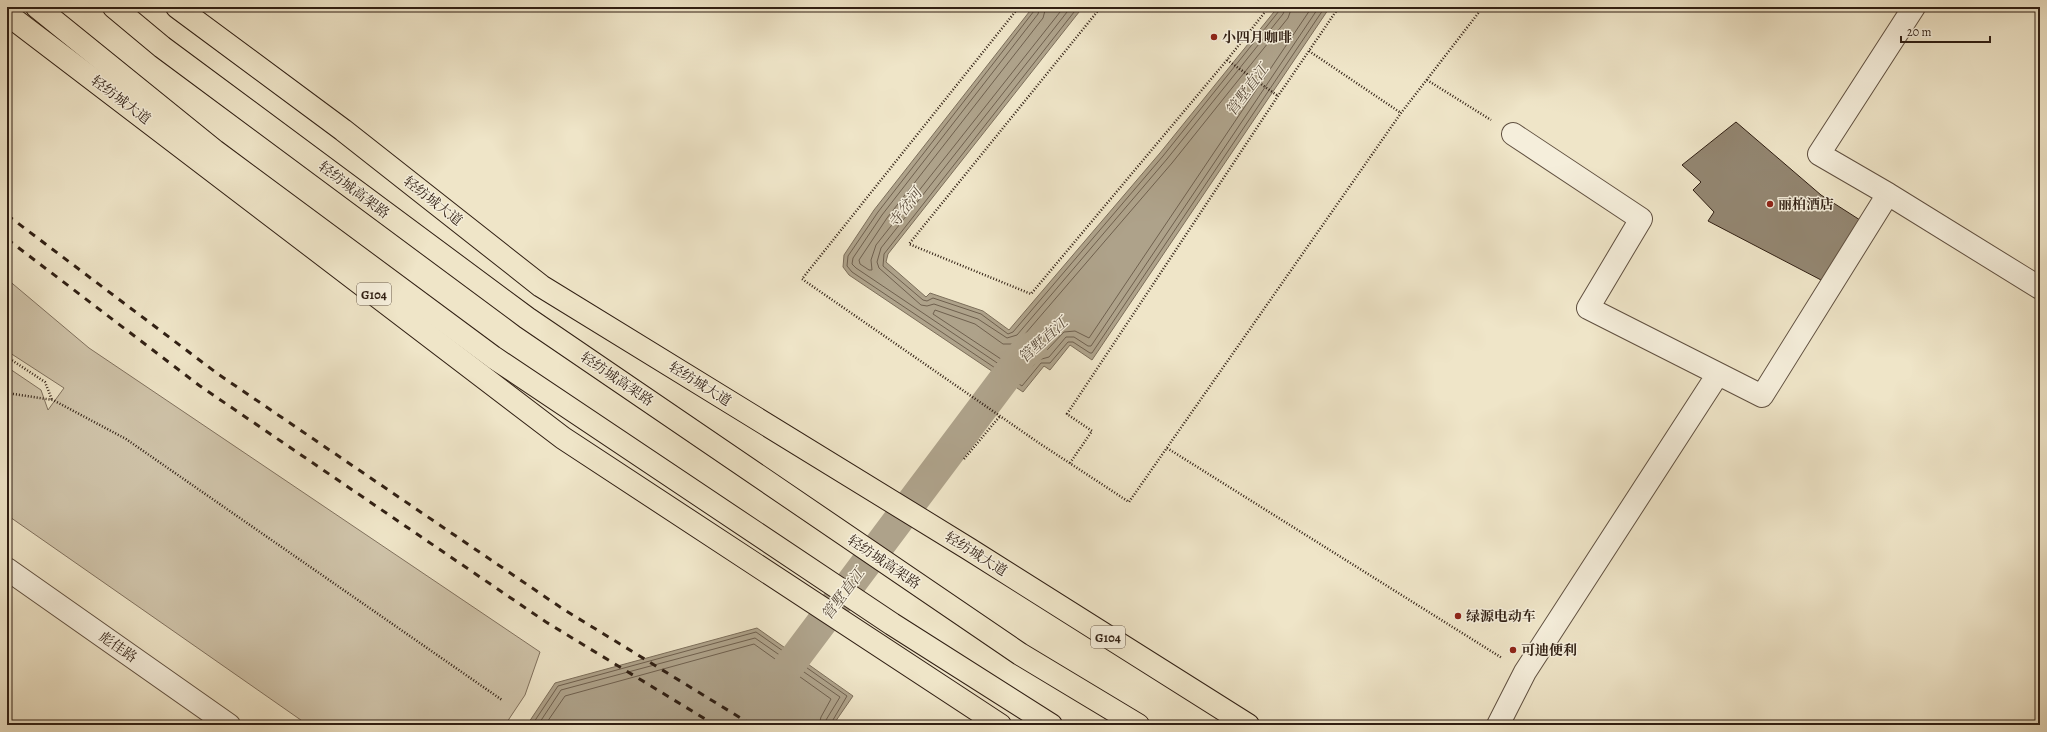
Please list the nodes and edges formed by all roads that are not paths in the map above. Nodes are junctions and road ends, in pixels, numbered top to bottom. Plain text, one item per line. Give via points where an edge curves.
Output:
1 (37, 7) edge
2 (114, 7) edge
3 (177, 7) edge
4 (1914, 7) edge
5 (7, 14) edge
6 (1514, 134) road end
7 (1888, 194) junction
8 (2040, 288) edge
9 (1718, 374) junction
10 (7, 569) edge
11 (229, 725) edge
12 (1000, 725) edge
13 (1051, 725) edge
14 (1138, 725) edge
15 (1248, 725) edge
16 (1498, 725) edge

1 - 13 main road via 215,152 493,357 892,624
2 - 14 main road, 轻纺城高架路 via 162,47 527,318 1020,654
3 - 15 main road, 轻纺城大道 / G104 via 344,130 541,286 969,549
4 - 7 street via 1819,154
5 - 12 main road, 轻纺城大道 / G104 via 562,438
6 - 9 street via 1641,219 1588,308
7 - 8 street
7 - 9 street via 1762,396
9 - 16 street via 1525,672
10 - 11 street, 彪佳路

